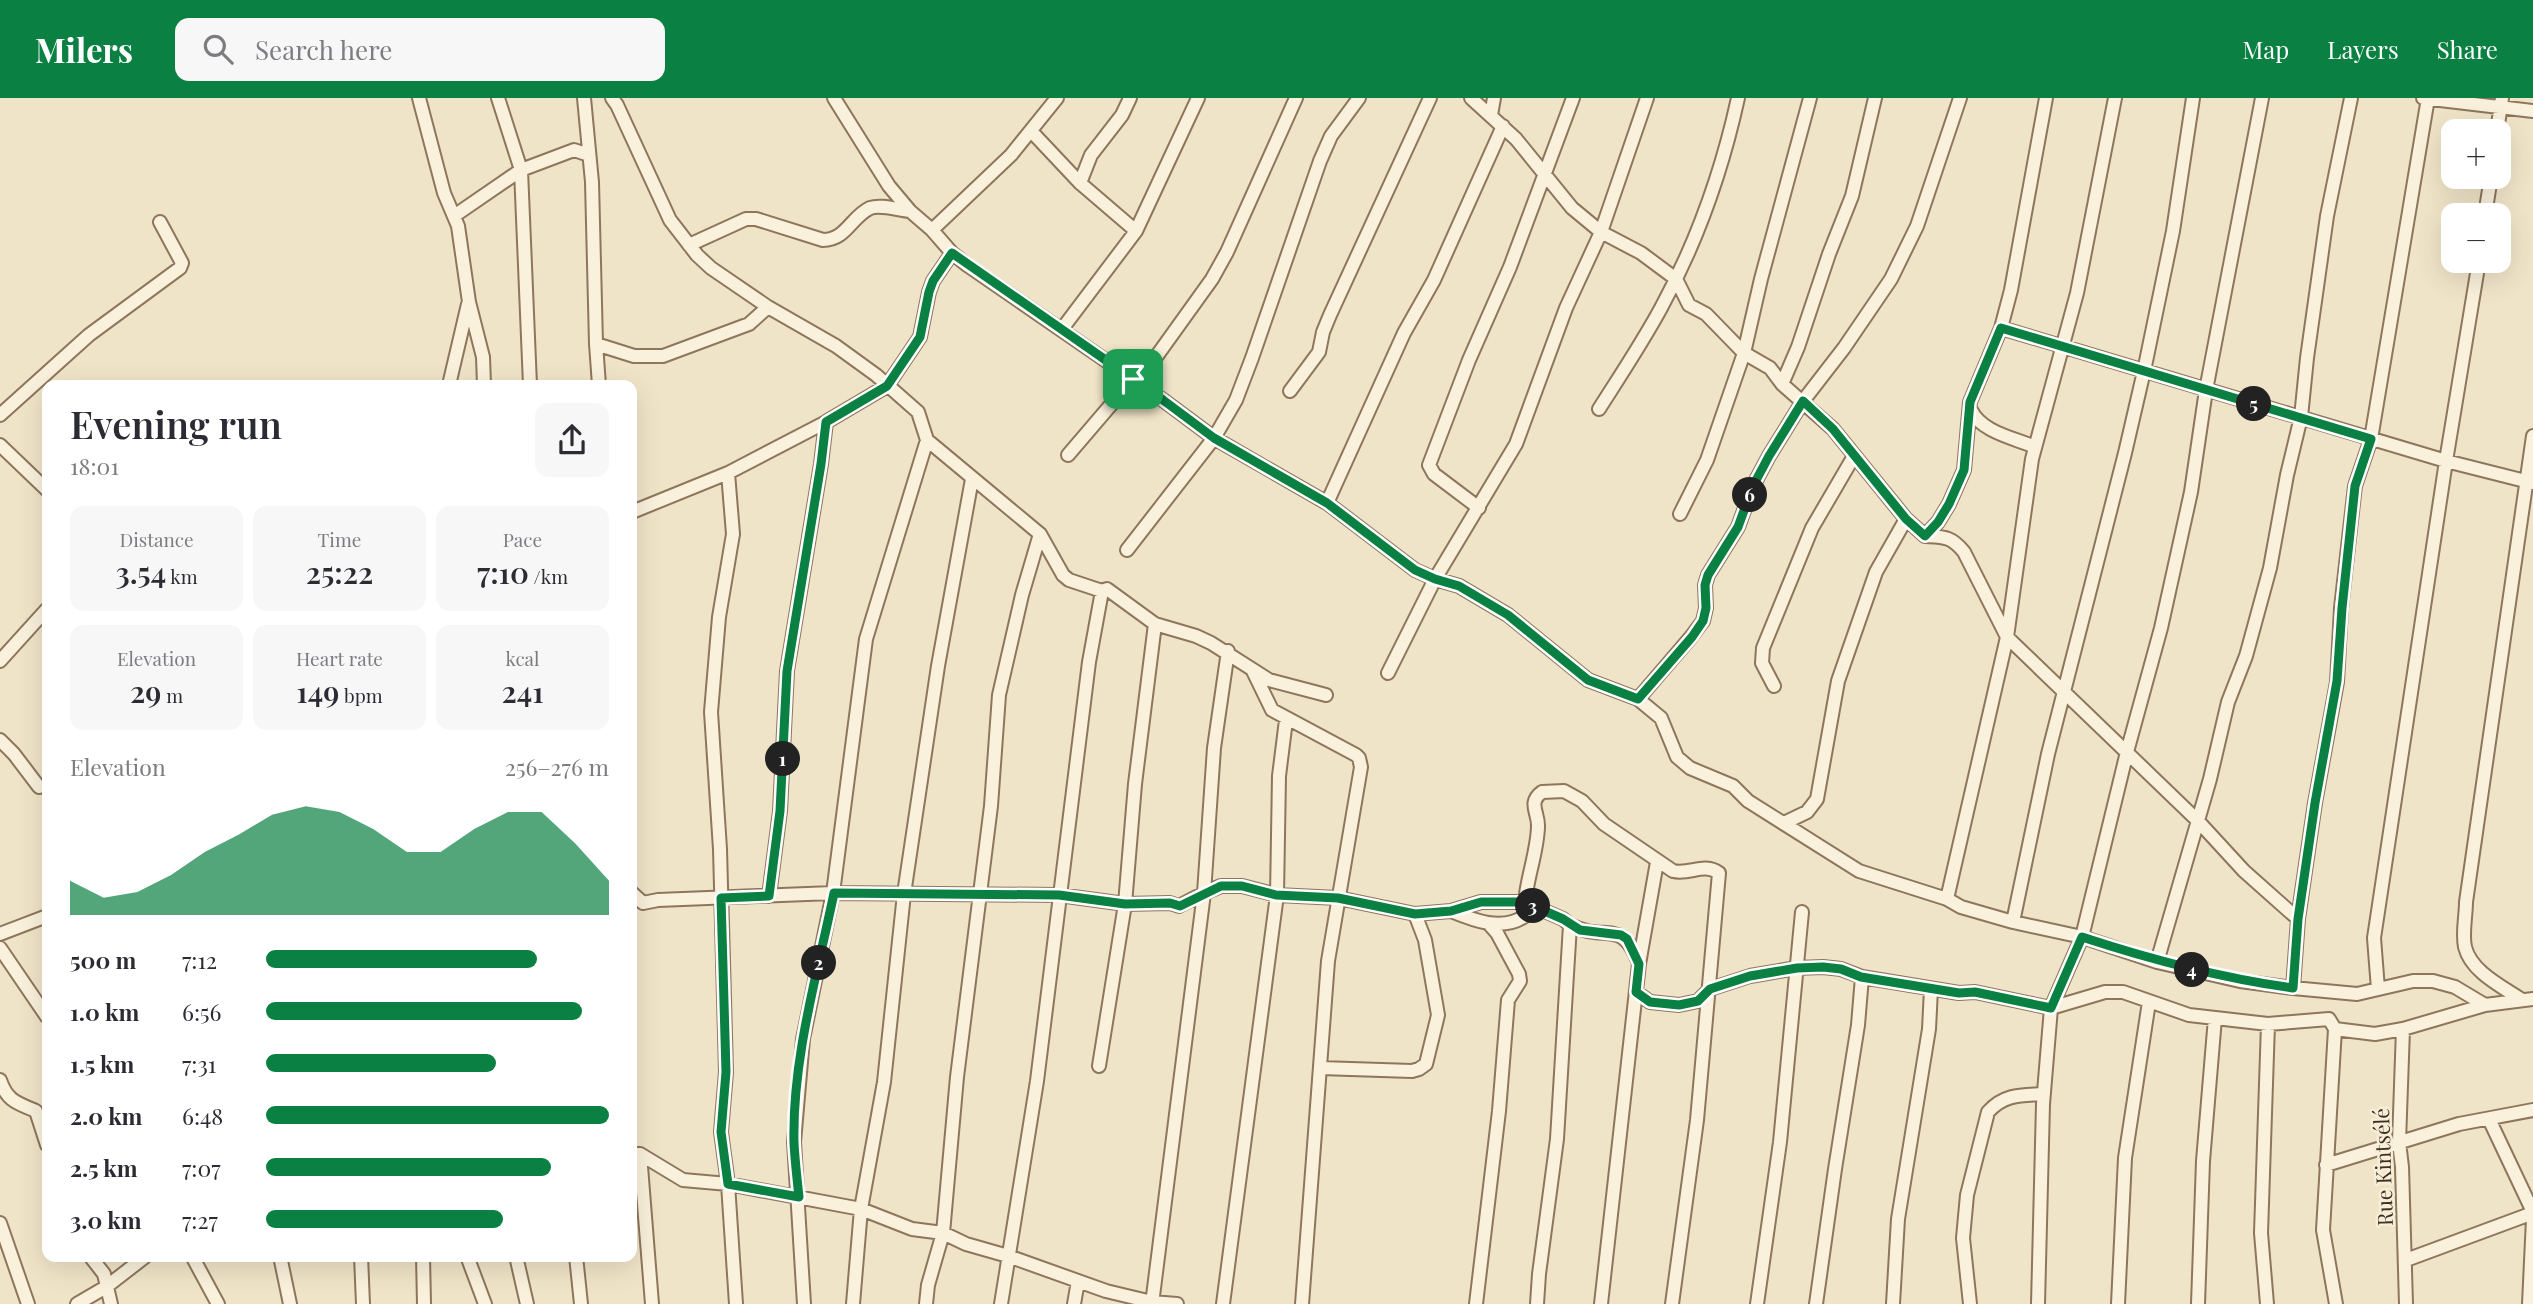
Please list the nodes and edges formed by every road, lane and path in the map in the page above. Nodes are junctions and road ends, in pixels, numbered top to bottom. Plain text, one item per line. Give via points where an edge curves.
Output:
1 (419, 98) edge
2 (498, 98) edge
3 (584, 98) edge
4 (612, 98) edge
5 (1057, 98) edge
6 (1130, 98) edge
7 (1198, 98) edge
8 (1296, 98) edge
9 (1359, 98) edge
10 (1430, 98) edge
11 (1471, 98) edge
12 (1493, 98) edge
13 (1573, 98) edge
14 (1647, 98) edge
15 (1738, 98) edge
16 (1810, 98) edge
17 (1875, 98) edge
18 (1960, 98) edge
19 (2046, 98) edge
20 (2115, 98) edge
21 (2193, 98) edge
22 (2262, 98) edge
23 (2351, 98) edge
24 (2426, 98) edge
25 (839, 100) edge
26 (2501, 102) edge
27 (2533, 111) edge
28 (1490, 115) junction
29 (1503, 126) junction
30 (1031, 131) junction
31 (589, 155) junction
32 (521, 170) junction
33 (1545, 172) junction
34 (1080, 183) junction
35 (910, 211) junction
36 (454, 216) junction
37 (160, 222) dead end
38 (932, 230) junction
39 (1136, 231) junction
40 (1601, 232) junction
41 (689, 245) junction
42 (952, 253) junction
43 (2477, 273) edge
44 (1676, 279) junction
45 (469, 302) junction
46 (768, 307) junction
47 (2001, 328) junction
48 (1062, 329) junction
49 (596, 344) junction
50 (2063, 346) junction
51 (1744, 353) junction
52 (2144, 371) junction
53 (1133, 379) junction
54 (450, 380) edge
55 (484, 380) edge
56 (530, 380) edge
57 (599, 380) edge
58 (1782, 384) junction
59 (887, 386) junction
60 (2206, 390) junction
61 (1290, 391) dead end
62 (1803, 401) junction
63 (1600, 409) dead end
64 (1971, 410) junction
65 (0, 415) edge
66 (2301, 417) junction
67 (826, 422) junction
68 (2533, 436) edge
69 (1214, 438) junction
70 (2371, 439) junction
71 (927, 440) junction
72 (0, 445) edge
73 (2035, 447) junction
74 (1068, 456) dead end
75 (1854, 456) junction
76 (2446, 461) junction
77 (728, 473) junction
78 (972, 479) junction
79 (2530, 483) edge
80 (42, 485) edge
81 (1327, 503) junction
82 (1479, 508) junction
83 (637, 510) edge
84 (1680, 514) dead end
85 (1906, 519) junction
86 (1040, 534) junction
87 (1925, 536) junction
88 (1127, 550) dead end
89 (1435, 579) junction
90 (1102, 591) junction
91 (42, 615) edge
92 (1155, 624) junction
93 (2007, 637) junction
94 (1227, 651) junction
95 (0, 661) edge
96 (1253, 671) junction
97 (1388, 673) dead end
98 (1774, 686) dead end
99 (2064, 692) junction
100 (1326, 695) dead end
101 (1638, 699) junction
102 (1286, 720) junction
103 (0, 740) edge
104 (2127, 752) junction
105 (39, 787) dead end
106 (2198, 821) junction
107 (1784, 823) junction
108 (1657, 862) junction
109 (834, 893) junction
110 (1203, 893) junction
111 (904, 894) junction
112 (979, 894) junction
113 (1059, 895) junction
114 (1276, 895) junction
115 (769, 896) junction
116 (637, 898) edge
117 (721, 898) junction
118 (1338, 898) junction
119 (1947, 899) junction
120 (1524, 902) junction
121 (1125, 904) junction
122 (1451, 911) junction
123 (1802, 912) dead end
124 (1415, 914) junction
125 (42, 918) edge
126 (2298, 919) junction
127 (2012, 922) junction
128 (1489, 924) junction
129 (1570, 925) junction
130 (0, 934) edge
131 (2082, 937) junction
132 (0, 948) edge
133 (2157, 962) junction
134 (1639, 964) junction
135 (1797, 968) junction
136 (1861, 977) junction
137 (2293, 988) junction
138 (1710, 989) junction
139 (1931, 989) junction
140 (2378, 989) junction
141 (1636, 992) junction
142 (2527, 999) edge
143 (2149, 1002) junction
144 (2484, 1005) junction
145 (2051, 1008) junction
146 (42, 1010) edge
147 (2215, 1018) junction
148 (2268, 1024) junction
149 (2335, 1029) junction
150 (2403, 1029) junction
151 (1099, 1066) dead end
152 (1320, 1068) junction
153 (0, 1080) edge
154 (2044, 1094) junction
155 (2533, 1111) edge
156 (2488, 1119) junction
157 (42, 1130) edge
158 (2399, 1142) junction
159 (637, 1155) edge
160 (637, 1163) edge
161 (2326, 1165) junction
162 (728, 1184) junction
163 (799, 1197) junction
164 (861, 1209) junction
165 (2533, 1212) edge
166 (2533, 1219) edge
167 (0, 1223) edge
168 (943, 1233) junction
169 (1007, 1256) junction
170 (2406, 1260) junction
171 (95, 1262) edge
172 (138, 1262) edge
173 (195, 1262) edge
174 (280, 1262) edge
175 (361, 1262) edge
176 (423, 1262) edge
177 (469, 1262) edge
178 (517, 1262) edge
179 (577, 1262) edge
180 (1078, 1281) junction
181 (106, 1287) junction
182 (1152, 1303) edge
183 (28, 1304) edge
184 (77, 1304) edge
185 (111, 1304) edge
186 (218, 1304) edge
187 (290, 1304) edge
188 (363, 1304) edge
189 (424, 1304) edge
190 (485, 1304) edge
191 (527, 1304) edge
192 (581, 1304) edge
193 (652, 1304) edge
194 (736, 1304) edge
195 (804, 1304) edge
196 (853, 1304) edge
197 (926, 1304) edge
198 (1001, 1304) edge
199 (1074, 1304) edge
200 (1177, 1304) edge
201 (1223, 1304) edge
202 (1302, 1304) edge
203 (1476, 1304) edge
204 (1537, 1304) edge
205 (1601, 1304) edge
206 (1672, 1304) edge
207 (1757, 1304) edge
208 (1816, 1304) edge
209 (1893, 1304) edge
210 (1970, 1304) edge
211 (2038, 1304) edge
212 (2118, 1304) edge
213 (2198, 1304) edge
214 (2267, 1304) edge
215 (2336, 1304) edge
216 (2406, 1304) edge
217 (2529, 1304) edge

1 - 36 street
2 - 32 street
3 - 31 street
4 - 41 street via 663,207
5 - 30 street
6 - 34 street via 1091,155
7 - 39 street
8 - 53 street via 1212,279 1156,357
9 - 69 street via 1331,136 1236,400
10 - 61 street via 1330,315 1319,352
11 - 28 street
12 - 28 street
13 - 33 street
14 - 40 street
15 - 44 street via 1726,151
16 - 51 street
17 - 58 street via 1852,196
18 - 62 street via 1917,226 1891,279
19 - 47 street
20 - 50 street
21 - 52 street via 2173,231
22 - 60 street
23 - 66 street via 2327,216
24 - 26 street
24 - 70 street
25 - 35 street via 870,158
26 - 27 street
28 - 29 street
29 - 33 street
29 - 81 street
30 - 34 street
30 - 38 street
31 - 32 street via 574,150
31 - 49 street
32 - 36 street
32 - 56 street
33 - 40 street via 1572,208
33 - 82 street via 1429,465 1434,474
34 - 39 street
35 - 38 street
35 - 41 street via 869,209 831,240 746,219
36 - 45 street
37 - 65 street via 182,263 180,268 89,335
38 - 42 street
39 - 48 street
40 - 44 street via 1642,253
40 - 82 street via 1566,307 1516,444
41 - 46 street via 711,268
42 - 48 street
42 - 59 street via 933,281 920,337
43 - 76 street
44 - 51 street via 1689,305 1706,314
44 - 63 street
45 - 54 street
45 - 55 street
46 - 49 street via 749,324 663,356 634,356
46 - 59 street via 841,349
47 - 50 street
47 - 64 street via 1973,393
48 - 53 street
49 - 57 street
50 - 52 street
50 - 73 street
51 - 58 street via 1770,368
51 - 84 street via 1707,460
52 - 60 street
52 - 99 street
53 - 69 street
53 - 74 street
58 - 62 street
59 - 67 street
59 - 71 street via 918,412
60 - 66 street
60 - 104 street via 2191,492
62 - 75 street
62 - 101 street via 1708,575 1703,621
64 - 73 street via 1985,426
64 - 87 street via 1964,470 1949,504
66 - 70 street
66 - 106 street via 2270,568 2228,702
67 - 77 street
67 - 115 street via 787,671 780,811
68 - 79 street
69 - 81 street
69 - 88 street
70 - 76 street
70 - 126 street via 2355,486 2337,681
71 - 78 street
71 - 109 street via 866,639
72 - 80 street
73 - 93 street
75 - 85 street
75 - 98 street via 1812,528 1763,648 1762,663
76 - 79 street
76 - 140 street via 2374,938
77 - 83 street
77 - 117 street via 733,534 719,617 711,712
78 - 86 street
78 - 111 street
79 - 142 street via 2466,902 2465,946 2478,969
81 - 89 street via 1415,570
82 - 89 street
85 - 87 street
85 - 107 street via 1876,572 1838,681 1817,799 1807,812
86 - 90 street via 1063,575
86 - 112 street via 999,695
87 - 93 street via 1946,537 1964,552
89 - 97 street
89 - 101 street via 1459,586 1508,615 1588,680
90 - 92 street via 1107,589
90 - 113 street
91 - 95 street
92 - 94 street
92 - 121 street
93 - 99 street
93 - 119 street
94 - 96 street
94 - 110 street
96 - 100 street via 1269,680
96 - 102 street via 1272,710
99 - 104 street
99 - 127 street
101 - 107 street via 1661,718 1672,748 1690,768 1732,786
102 - 114 street via 1279,776
102 - 118 street via 1327,738 1361,762
103 - 105 street
104 - 106 street
104 - 131 street
106 - 126 street via 2244,871
106 - 133 street
107 - 119 street via 1859,872
108 - 120 street via 1604,824 1582,801 1564,791 1542,792 1533,806 1539,823
108 - 134 street
108 - 138 street via 1679,873 1706,867 1719,873
109 - 111 street
109 - 115 street
109 - 163 street via 803,1039 794,1142
110 - 114 street via 1221,886 1242,886
110 - 121 street via 1180,906
110 - 182 street
111 - 112 street
111 - 164 street via 884,1082
112 - 113 street
112 - 168 street
113 - 121 street
113 - 169 street via 1037,1080
114 - 118 street
114 - 201 street
115 - 117 street
116 - 117 street via 643,903
117 - 162 street via 726,1072 721,1132
118 - 124 street
118 - 152 street
119 - 127 street
120 - 122 street via 1481,902
120 - 128 street via 1525,916
120 - 129 street
121 - 151 street
122 - 124 street
122 - 128 street
123 - 135 street
124 - 152 street via 1425,940 1438,1015 1426,1064 1412,1071
125 - 130 street
126 - 137 street
127 - 131 street
128 - 203 street via 1520,981 1508,1000 1500,1111
129 - 134 street via 1621,935 1632,946
129 - 204 street via 1557,1139
131 - 133 street
131 - 145 street
132 - 146 street
133 - 137 street
134 - 141 street
135 - 136 street via 1841,969
135 - 138 street via 1756,974
135 - 207 street via 1780,1142
136 - 139 street
136 - 208 street
137 - 140 street via 2357,993
138 - 141 street via 1698,1001 1679,1005 1650,1002
138 - 206 street
139 - 145 street via 1975,992
139 - 209 street via 1929,1029 1898,1219
140 - 144 street via 2433,981 2455,987
141 - 205 street
142 - 144 street
143 - 145 street via 2123,992 2105,992
143 - 147 street
143 - 212 street via 2125,1158
144 - 150 street
145 - 154 street
147 - 148 street
147 - 213 street
148 - 149 street via 2325,1018
148 - 214 street via 2261,1233
149 - 150 street via 2375,1034
149 - 161 street
150 - 158 street, Rue Kintsélé
152 - 202 street
153 - 157 street via 9,1099 36,1111
154 - 210 street via 2011,1096 1987,1112 1966,1195 1963,1238
154 - 211 street
155 - 156 street
156 - 158 street
156 - 165 street
158 - 161 street
158 - 170 street, Rue Kintsélé
159 - 162 street via 683,1180
160 - 193 street
161 - 215 street via 2323,1230
162 - 163 street
162 - 194 street
163 - 164 street
163 - 195 street
164 - 168 street via 912,1229
164 - 196 street
165 - 170 street
166 - 217 street
167 - 183 street
168 - 169 street
168 - 197 street
169 - 180 street
169 - 198 street
170 - 216 street, Rue Kintsélé
171 - 181 street via 104,1274
172 - 181 street
173 - 186 street
174 - 187 street
175 - 188 street
176 - 189 street
177 - 190 street
178 - 191 street
179 - 192 street
180 - 182 street
180 - 199 street
181 - 184 street
181 - 185 street
182 - 200 street

